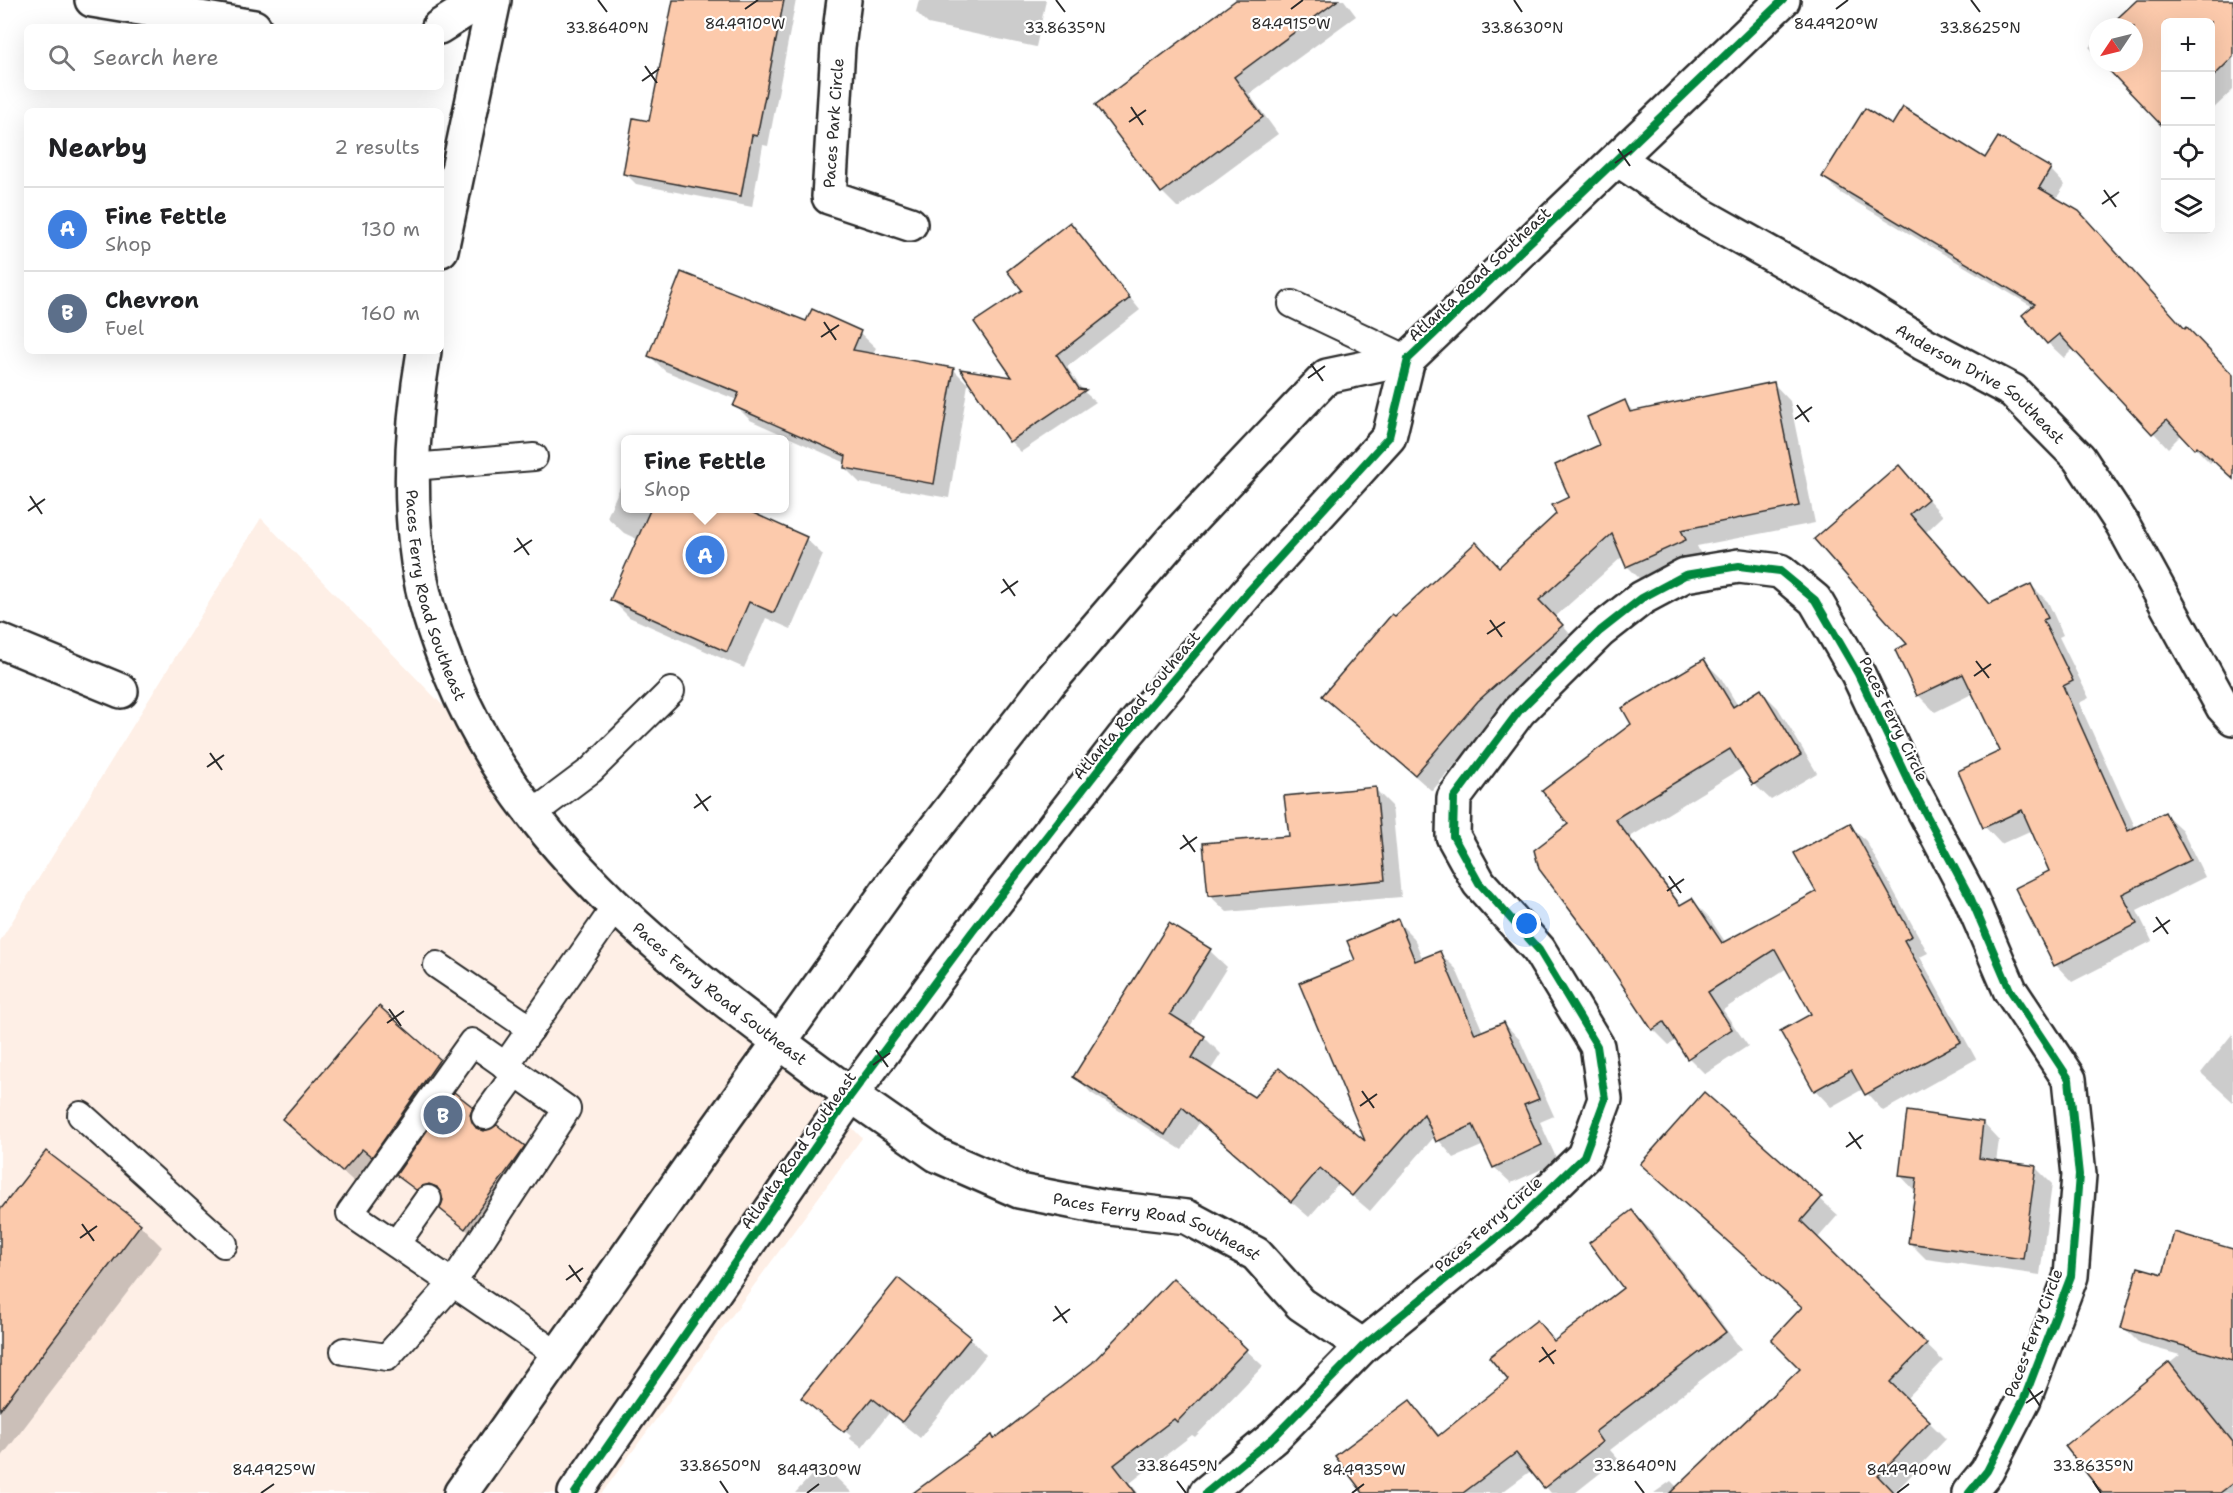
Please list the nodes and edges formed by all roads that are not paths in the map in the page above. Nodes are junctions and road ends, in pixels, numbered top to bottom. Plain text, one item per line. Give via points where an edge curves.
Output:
1 (92, 0) edge
2 (482, 0) edge
3 (494, 0) edge
4 (844, 0) edge
5 (1783, 0) edge
6 (236, 24) edge
7 (444, 24) edge
8 (1619, 160) junction
9 (910, 224) dead end
10 (444, 236) edge
11 (1292, 304) dead end
12 (423, 354) edge
13 (1408, 359) junction
14 (534, 457) dead end
15 (412, 467) junction
16 (0, 641) edge
17 (121, 691) dead end
18 (671, 691) dead end
19 (2233, 718) edge
20 (531, 815) junction
21 (616, 906) junction
22 (437, 965) dead end
23 (531, 1029) junction
24 (780, 1043) junction
25 (510, 1069) junction
26 (851, 1095) junction
27 (81, 1115) dead end
28 (485, 1116) dead end
29 (428, 1199) dead end
30 (224, 1244) dead end
31 (396, 1244) junction
32 (452, 1284) junction
33 (1363, 1346) junction
34 (344, 1351) dead end
35 (558, 1355) junction
36 (461, 1493) edge
37 (575, 1493) edge
38 (1206, 1493) edge
39 (1969, 1493) edge

1 - 6 main road
2 - 7 main road
3 - 10 main road
4 - 9 main road, Paces Park Circle via 829,197
5 - 8 main road, Atlanta Road Southeast
8 - 13 main road, Atlanta Road Southeast
8 - 19 main road, Anderson Drive Southeast via 1703,216 2013,391 2079,458 2123,525 2223,707
11 - 13 lane
12 - 15 main road, Paces Ferry Road Southeast via 415,404
13 - 24 main road, Atlanta Road Southeast via 1327,376 1174,538 1042,692 897,878
13 - 26 main road, Atlanta Road Southeast via 1389,437 1248,592 1124,737
14 - 15 lane
15 - 20 main road, Paces Ferry Road Southeast via 418,563 436,641 464,708 499,771
16 - 17 main road
18 - 20 lane via 591,770
20 - 21 main road, Paces Ferry Road Southeast via 590,883
21 - 23 lane
21 - 24 main road, Paces Ferry Road Southeast via 700,981
22 - 23 lane
23 - 25 lane
24 - 26 main road, Paces Ferry Road Southeast
24 - 35 main road, Atlanta Road Southeast
25 - 28 lane
25 - 31 lane via 472,1042 350,1213
25 - 32 lane via 567,1108
26 - 33 main road, Paces Ferry Road Southeast via 937,1155 1018,1191 1101,1207 1187,1217 1256,1254 1300,1304
26 - 37 main road, Atlanta Road Southeast
27 - 30 lane
29 - 31 lane
31 - 32 lane
32 - 34 lane via 387,1357
32 - 35 lane
33 - 38 main road, Paces Ferry Circle via 1274,1437
33 - 39 main road, Paces Ferry Circle via 1516,1222 1584,1156 1605,1099 1597,1046 1539,950 1479,883 1453,836 1454,798 1519,711 1600,631 1642,598 1685,574 1739,566 1780,571 1815,600 1858,674 1912,788 1971,898 2010,990 2069,1079 2079,1175 2071,1276 2024,1399 1987,1471
35 - 36 main road, Atlanta Road Southeast

